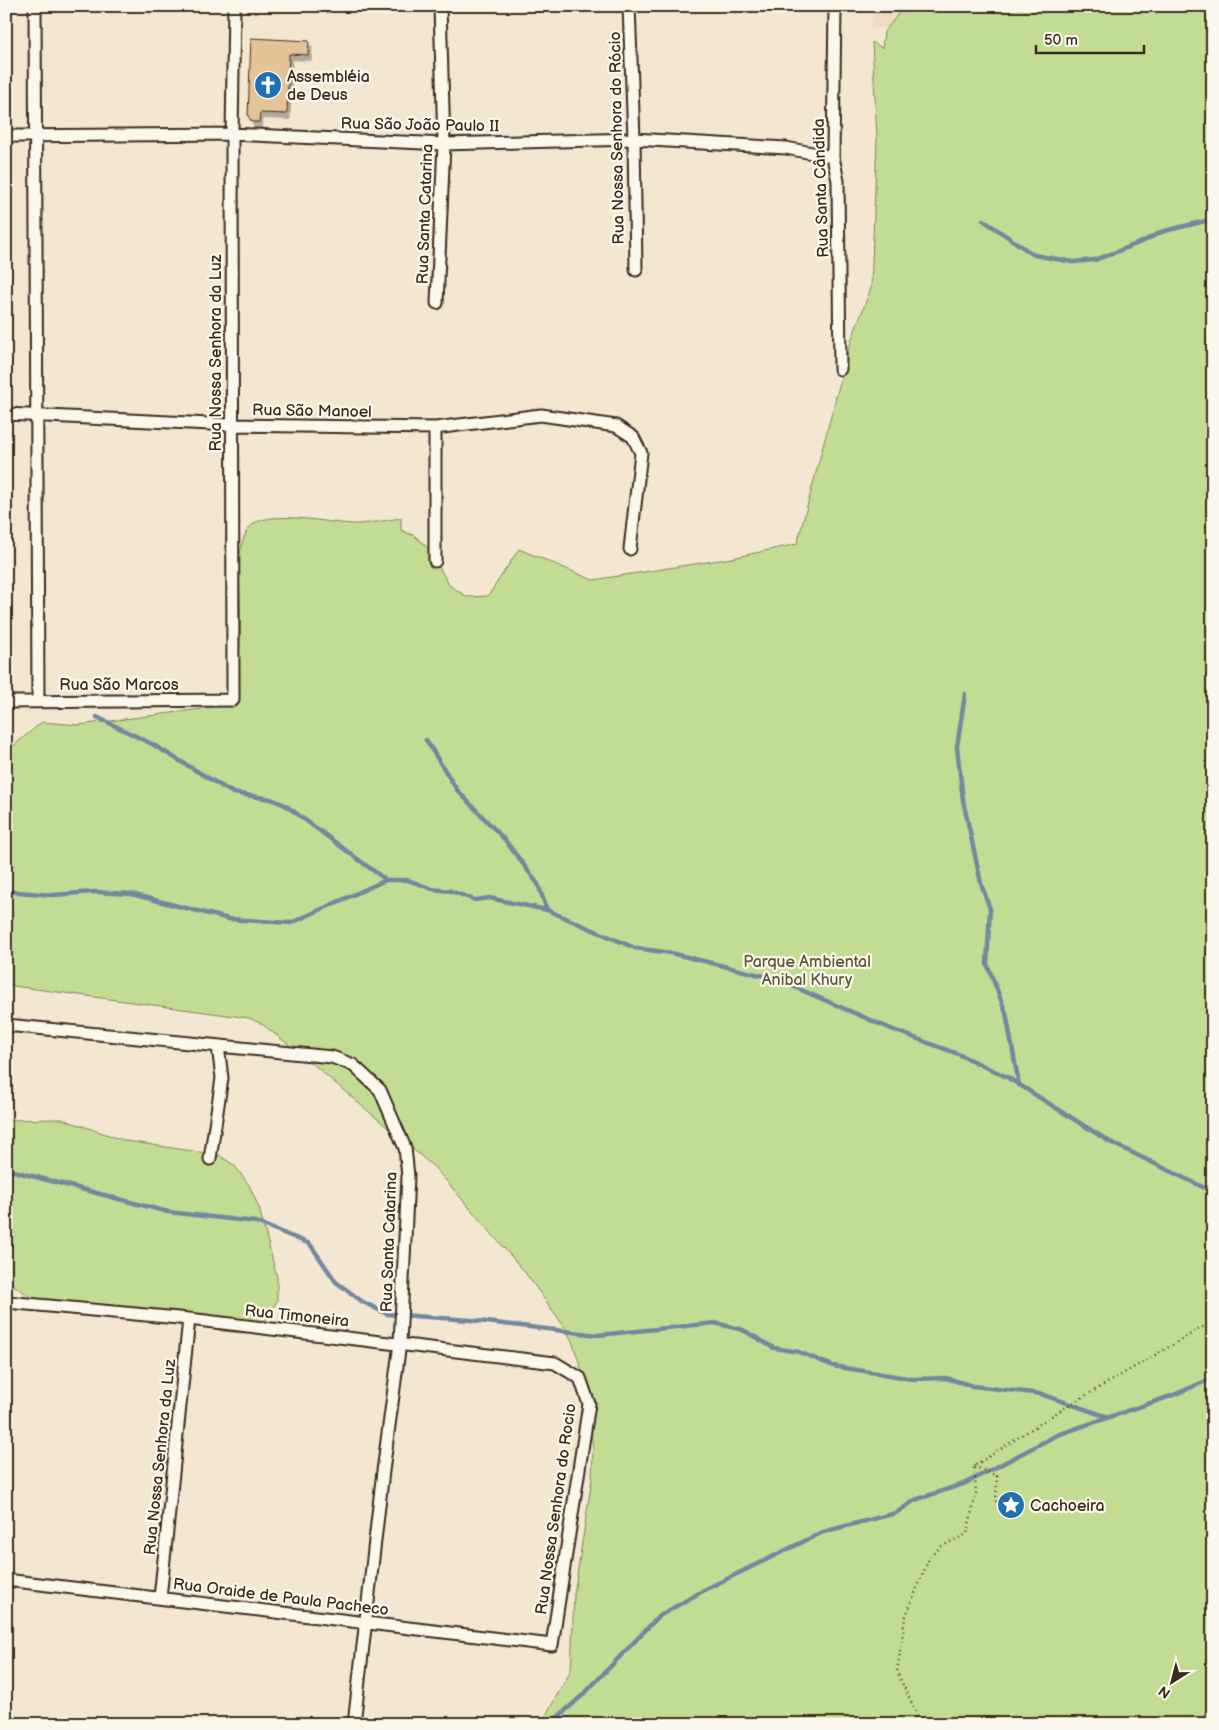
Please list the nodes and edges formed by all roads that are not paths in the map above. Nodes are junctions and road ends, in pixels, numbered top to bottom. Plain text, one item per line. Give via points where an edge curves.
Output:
1 (35, 6) edge
2 (234, 6) edge
3 (440, 6) edge
4 (629, 6) edge
5 (835, 6) edge
6 (232, 134) junction
7 (6, 136) edge
8 (35, 136) junction
9 (634, 139) junction
10 (444, 144) junction
11 (833, 157) junction
12 (636, 270) dead end
13 (437, 304) dead end
14 (840, 369) dead end
15 (6, 414) edge
16 (37, 415) junction
17 (231, 425) junction
18 (435, 428) junction
19 (630, 549) dead end
20 (435, 561) dead end
21 (38, 700) junction
22 (232, 700) joint
23 (6, 702) edge
24 (6, 1025) edge
25 (218, 1046) junction
26 (210, 1159) dead end
27 (6, 1302) edge
28 (189, 1320) junction
29 (400, 1343) junction
30 (580, 1378) joint
31 (6, 1580) edge
32 (160, 1598) junction
33 (366, 1622) junction
34 (552, 1645) joint
35 (354, 1724) edge

1 - 8 street
2 - 6 street, Rua Nossa Senhora da Luz
3 - 10 street, Rua Santa Catarina
4 - 9 street, Rua Nossa Senhora do Rócio
5 - 11 street, Rua Santa Cândida
6 - 8 street, Rua São João Paulo II
6 - 10 street, Rua São João Paulo II
6 - 17 street, Rua Nossa Senhora da Luz
7 - 8 street, Rua São João Paulo II
8 - 16 street
9 - 10 street, Rua São João Paulo II
9 - 11 street, Rua São João Paulo II via 786,148
9 - 12 street, Rua Nossa Senhora do Rócio
10 - 13 street, Rua Santa Catarina
11 - 14 street, Rua Santa Cândida via 838,181
15 - 16 street, Rua São Manoel
16 - 17 street, Rua São Manoel
16 - 21 street
17 - 18 street, Rua São Manoel
17 - 22 street, Rua Nossa Senhora da Luz
18 - 19 street, Rua São Manoel via 540,415 616,426 633,437 640,453
18 - 20 street
21 - 22 street, Rua São Marcos
21 - 23 street, Rua São Marcos
24 - 25 street, Rua Santa Catarina
25 - 26 street via 222,1078
25 - 29 street, Rua Santa Catarina via 332,1057 353,1066 380,1090 405,1148 408,1176
27 - 28 street, Rua Timoneira
28 - 29 street, Rua Timoneira
28 - 32 street, Rua Nossa Senhora da Luz
29 - 30 street, Rua Timoneira via 555,1363
29 - 33 street, Rua Santa Catarina
30 - 34 street, Rua Nossa Senhora do Rocio via 589,1404
31 - 32 street, Rua Oraide de Paula Pacheco
32 - 33 street, Rua Oraide de Paula Pacheco
33 - 34 street, Rua Oraide de Paula Pacheco
33 - 35 street, Rua Santa Catarina

